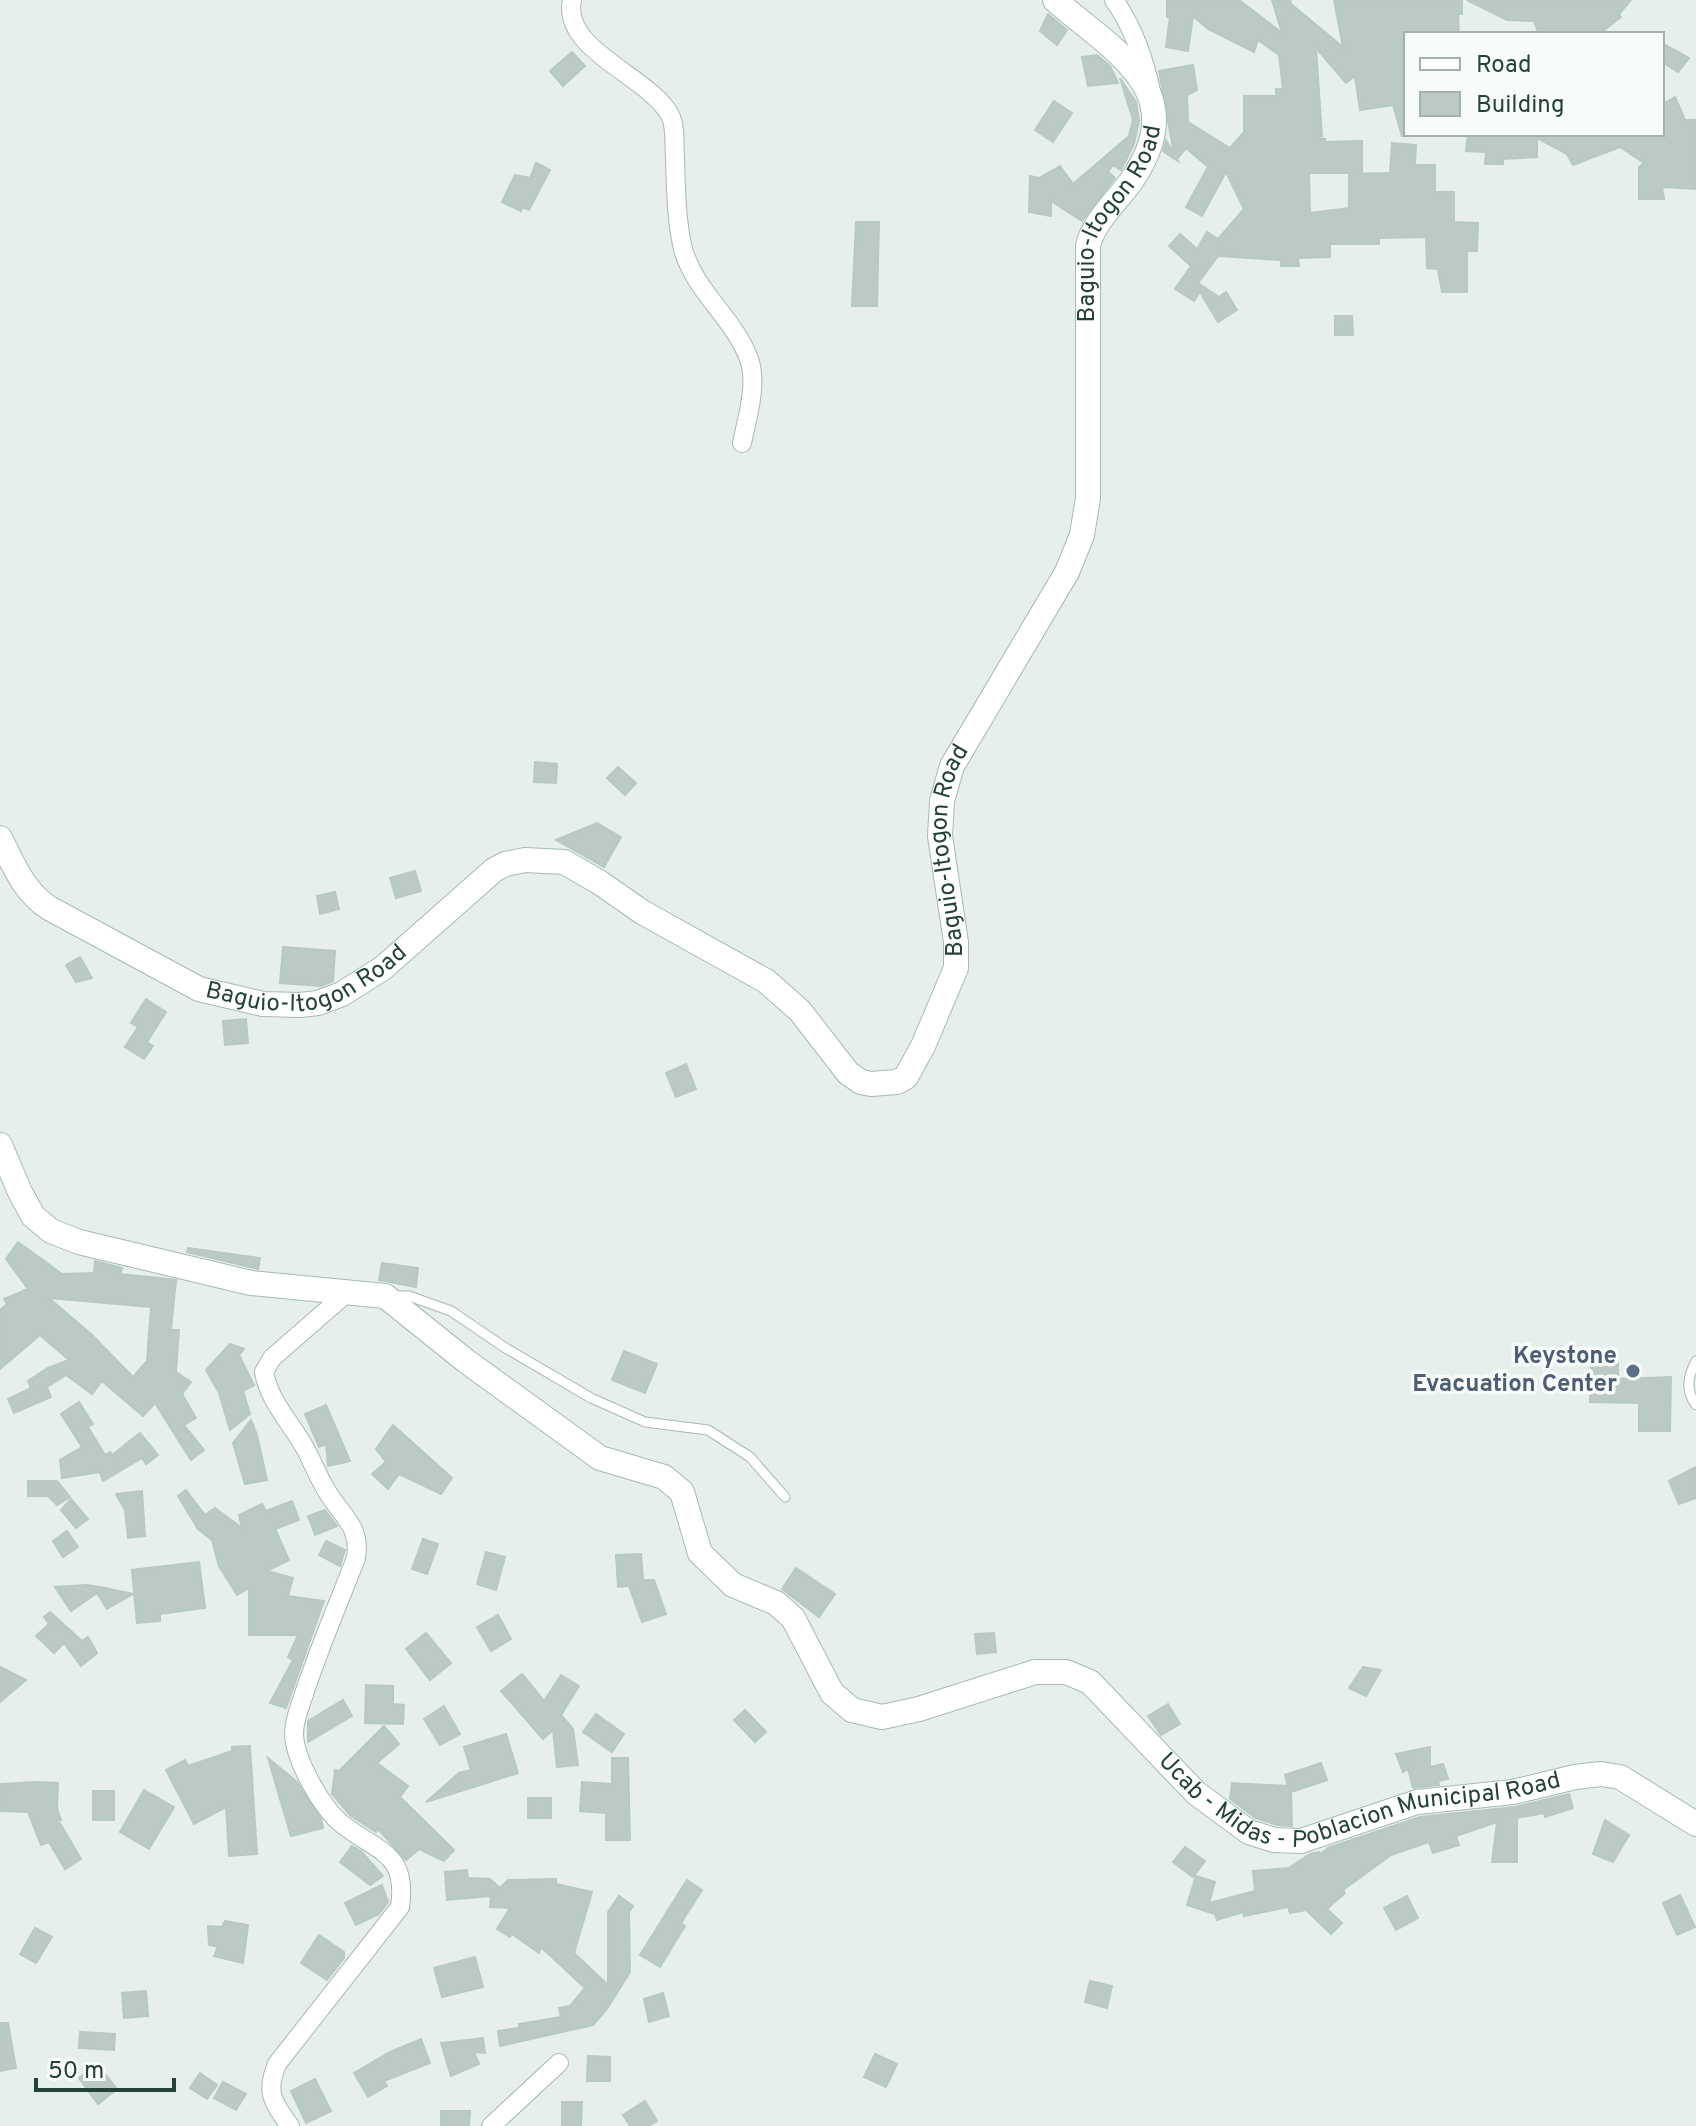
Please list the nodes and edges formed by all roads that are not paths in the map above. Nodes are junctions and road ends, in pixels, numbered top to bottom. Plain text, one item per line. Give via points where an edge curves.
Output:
1 (572, 0) edge
2 (1055, 0) edge
3 (1114, 0) edge
4 (1153, 97) junction
5 (742, 443) dead end
6 (0, 838) edge
7 (0, 1145) edge
8 (349, 1291) junction
9 (385, 1296) junction
10 (1696, 1361) edge
11 (1696, 1405) edge
12 (785, 1497) dead end
13 (1696, 1824) edge
14 (559, 2063) dead end
15 (290, 2126) edge
16 (491, 2126) edge

1 - 5 street via 580,38 656,95 672,118 684,251 701,288 750,360 752,391
2 - 4 main road, Baguio-Itogon Road via 1131,67
3 - 4 street via 1146,64
4 - 6 main road, Baguio-Itogon Road via 1148,153 1088,246 1088,498 1082,535 1067,572 945,785 940,836 956,968 906,1077 885,1085 861,1082 832,1057 800,1011 766,981 564,862 525,860 494,870 383,968 342,994 318,1003 263,1004 199,989 49,908 26,887
7 - 8 main road via 33,1216 51,1231 251,1283
8 - 9 main road
8 - 15 street via 272,1358 264,1372 269,1392 351,1525 358,1545 294,1734 300,1759 323,1804 341,1824 391,1859 403,1890 400,1907 277,2064 270,2091
9 - 12 lane via 409,1296 451,1311 591,1398 645,1422 708,1430 750,1457
9 - 13 main road, Ucab - Midas - Poblacion Municipal Road via 600,1458 664,1477 682,1492 700,1553 733,1585 776,1603 793,1618 832,1693 852,1710 882,1717 1035,1672 1066,1672 1090,1682 1196,1793 1249,1832 1274,1840 1301,1841 1417,1802 1513,1792 1601,1774 1628,1781
10 - 11 lane via 1688,1386
14 - 16 street

